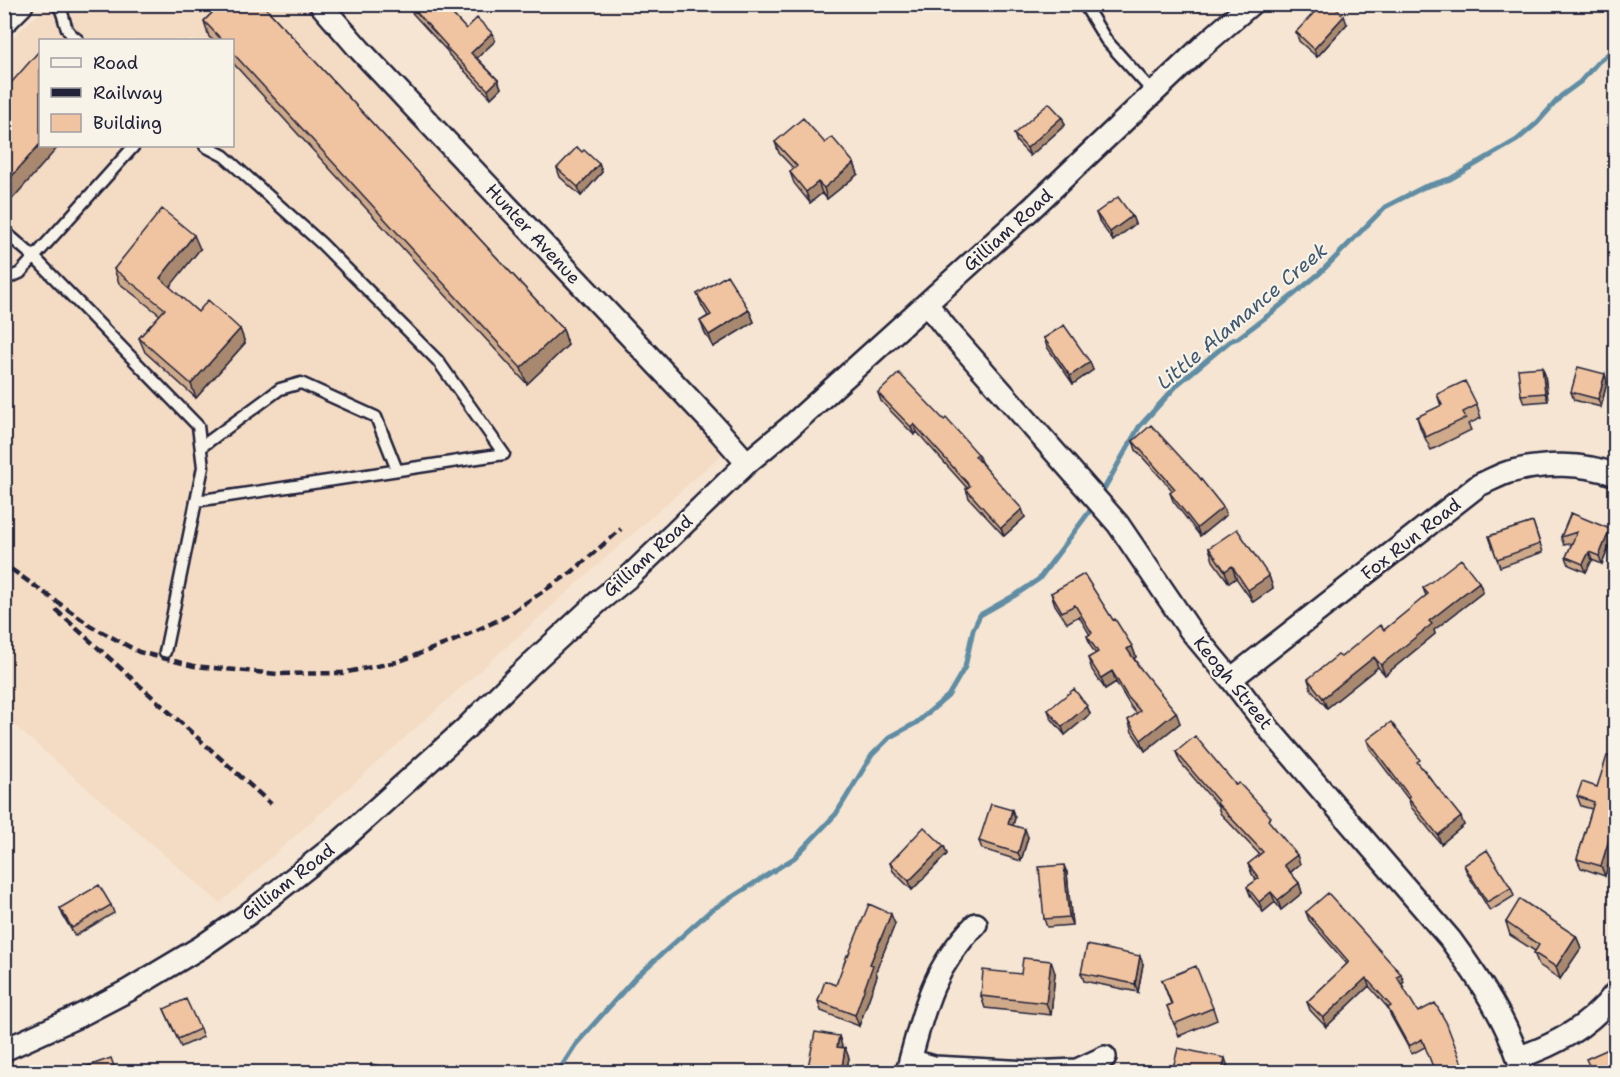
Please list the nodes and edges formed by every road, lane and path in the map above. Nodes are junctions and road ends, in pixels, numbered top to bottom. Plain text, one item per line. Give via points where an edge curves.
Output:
1 (19, 4) edge
2 (57, 4) edge
3 (320, 4) edge
4 (1084, 4) edge
5 (1251, 4) edge
6 (4, 19) edge
7 (77, 39) edge
8 (1154, 93) junction
9 (133, 147) edge
10 (207, 147) edge
11 (4, 231) edge
12 (34, 257) junction
13 (4, 280) edge
14 (927, 304) junction
15 (201, 447) junction
16 (747, 463) junction
17 (397, 470) junction
18 (1616, 475) edge
19 (196, 501) junction
20 (165, 652) dead end
21 (1232, 679) junction
22 (976, 924) dead end
23 (1616, 992) edge
24 (4, 1050) edge
25 (1106, 1057) dead end
26 (1520, 1065) edge
27 (908, 1066) edge

1 - 6 street
2 - 7 lane via 66,26
3 - 16 street, Hunter Avenue
4 - 8 lane via 1106,40
5 - 8 street, Gilliam Road
8 - 14 street, Gilliam Road
9 - 12 lane
10 - 17 lane via 224,156 321,243 438,361 504,454
11 - 12 lane
12 - 13 lane via 20,273
12 - 15 lane via 198,426
14 - 16 street, Gilliam Road
14 - 21 street, Keogh Street via 1118,524 1190,630
15 - 17 lane via 280,389 302,383 376,417
15 - 19 lane via 203,466
16 - 24 street, Gilliam Road via 342,840 201,947 129,990
17 - 19 lane
18 - 21 street, Fox Run Road via 1592,468 1537,466 1479,485
19 - 20 lane
21 - 26 street, Keogh Street via 1269,729 1450,939 1496,1009
22 - 27 street via 950,954 934,982
23 - 26 street via 1569,1035
25 - 27 street via 1077,1070 1028,1072

